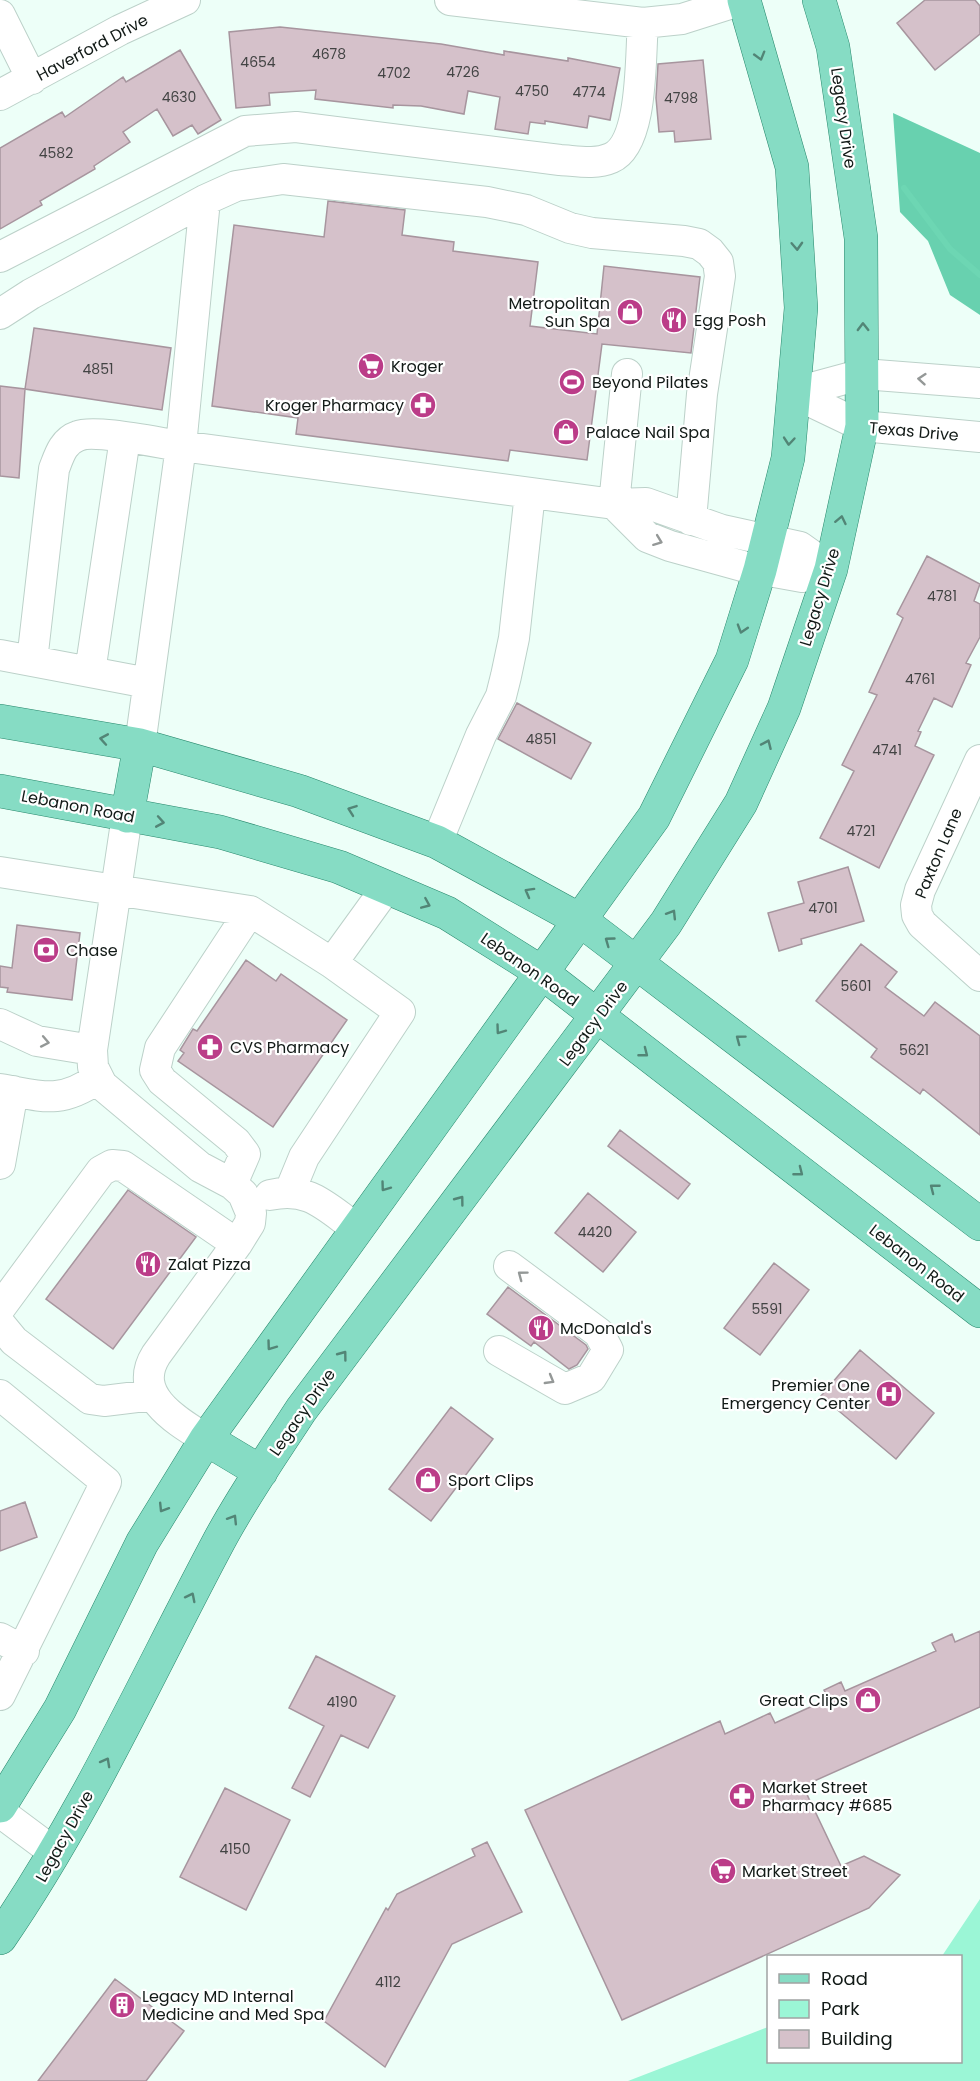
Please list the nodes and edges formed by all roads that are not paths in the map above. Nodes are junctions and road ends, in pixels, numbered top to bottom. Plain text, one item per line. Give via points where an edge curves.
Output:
1 (185, 0) edge
2 (450, 0) edge
3 (743, 0) edge
4 (819, 0) edge
5 (0, 15) edge
6 (643, 23) junction
7 (32, 79) junction
8 (0, 95) edge
9 (205, 200) junction
10 (0, 257) edge
11 (0, 314) edge
12 (627, 374) dead end
13 (863, 374) junction
14 (980, 383) edge
15 (793, 393) junction
16 (862, 426) junction
17 (980, 437) edge
18 (125, 438) junction
19 (180, 446) junction
20 (530, 493) junction
21 (614, 504) junction
22 (691, 520) junction
23 (764, 556) junction
24 (831, 569) junction
25 (0, 655) edge
26 (32, 661) junction
27 (90, 672) junction
28 (148, 683) junction
29 (0, 721) edge
30 (140, 745) junction
31 (980, 760) edge
32 (0, 791) edge
33 (127, 816) junction
34 (437, 842) junction
35 (0, 872) edge
36 (387, 887) junction
37 (114, 888) junction
38 (250, 911) junction
39 (580, 920) junction
40 (639, 962) junction
41 (332, 963) junction
42 (541, 972) junction
43 (980, 976) edge
44 (598, 1017) junction
45 (0, 1024) edge
46 (95, 1064) junction
47 (6, 1090) edge
48 (0, 1164) edge
49 (290, 1191) junction
50 (240, 1193) junction
51 (980, 1224) edge
52 (356, 1228) junction
53 (237, 1244) junction
54 (509, 1266) dead end
55 (0, 1308) edge
56 (980, 1311) edge
57 (0, 1324) edge
58 (499, 1351) dead end
59 (0, 1395) edge
60 (153, 1395) junction
61 (206, 1439) junction
62 (261, 1472) junction
63 (12, 1645) edge
64 (0, 1695) edge
65 (0, 1806) edge
66 (0, 1812) edge
67 (55, 1853) junction
68 (0, 1938) edge

1 - 7 street, Haverford Drive via 120,30
2 - 6 street
3 - 6 street via 682,19
3 -> 15 main road via 792,167 801,308
13 -> 4 main road, Legacy Drive via 861,238 833,47
5 - 7 street
6 - 10 street via 635,118 631,135 613,158 599,162 560,160 296,128 245,130
7 - 8 street, Haverford Drive
9 - 11 street
9 - 19 street
9 - 22 street via 236,186 283,179 487,202 526,210 592,233 699,244 718,262 720,276 702,394
12 - 21 street
14 -> 13 street
13 - 15 street
13 - 16 main road, Legacy Drive
15 - 16 street, Texas Drive
15 -> 23 main road via 788,458
16 - 17 street, Texas Drive
24 -> 16 main road, Legacy Drive
18 - 19 street
18 - 26 street via 78,435 60,453 54,469
18 - 27 street
19 - 20 street
19 - 28 street
20 - 21 street
20 - 34 street via 514,638 501,696
21 - 22 street via 646,503
21 -> 23 street via 647,537 696,554
22 - 23 street
23 - 24 street via 800,548
23 -> 39 main road via 732,660 676,775 654,817
40 -> 24 main road, Legacy Drive via 741,803 784,708
25 - 26 street
26 - 27 street
27 - 28 street
28 - 30 street
30 -> 29 main road
30 - 33 main road
34 -> 30 main road via 299,791
31 - 43 street, Paxton Lane via 920,890 917,915 931,935
32 - 33 main road, Lebanon Road
33 -> 36 main road, Lebanon Road via 220,832 339,867
33 - 37 street
39 -> 34 main road
35 - 37 street
36 - 41 street
36 -> 42 main road, Lebanon Road via 447,913
37 - 38 street
37 - 46 street
38 - 41 street
38 - 50 street via 160,1048 155,1070 162,1081 236,1142 244,1154
40 -> 39 main road
39 - 42 main road
40 - 44 main road, Legacy Drive
51 -> 40 main road
41 - 49 street via 400,1012 304,1157
42 - 44 main road, Lebanon Road
42 -> 52 main road
44 -> 56 main road, Lebanon Road
62 -> 44 main road, Legacy Drive via 301,1410
45 -> 46 street
46 - 47 street via 74,1093 56,1098
46 - 50 street via 200,1167
47 - 48 street
49 - 50 street
49 - 52 street via 311,1195
50 - 53 street via 250,1223
52 -> 61 main road
53 - 55 street via 123,1166 112,1165 100,1171
53 - 60 street via 150,1364 149,1385
58 -> 54 street via 565,1389 591,1378 608,1350 599,1333
57 - 60 street via 14,1341 90,1399
59 - 63 street via 106,1482
60 - 61 street via 169,1416
61 - 62 main road
61 -> 65 main road via 142,1543 60,1709
67 -> 62 main road, Legacy Drive via 118,1741 220,1539
63 - 64 street
66 - 67 street
67 - 68 main road, Legacy Drive

